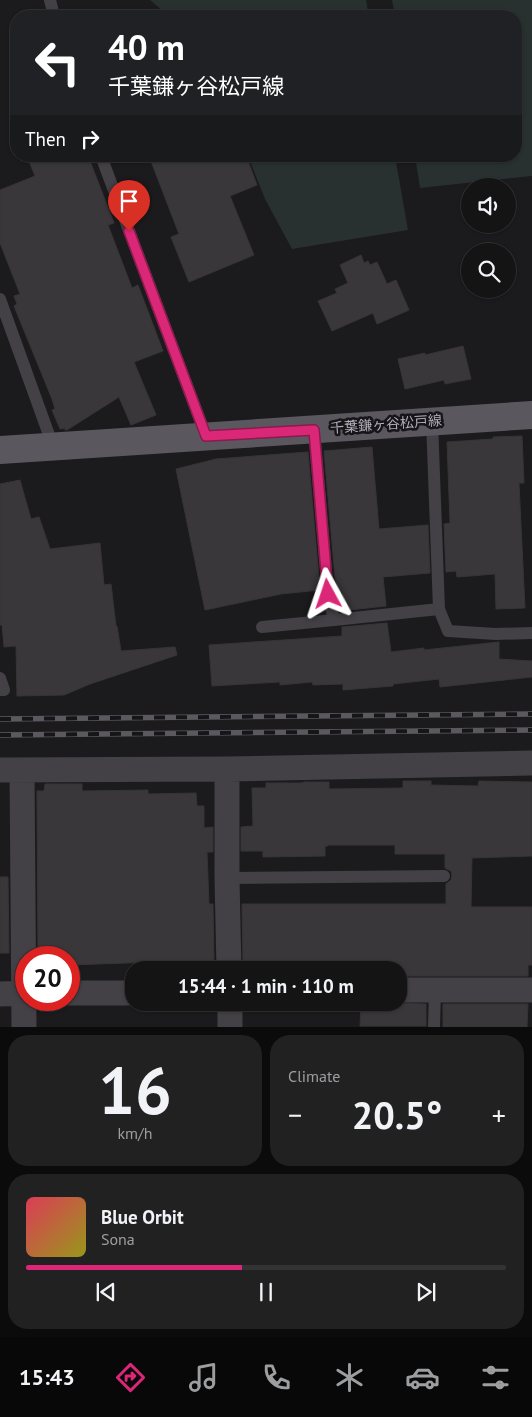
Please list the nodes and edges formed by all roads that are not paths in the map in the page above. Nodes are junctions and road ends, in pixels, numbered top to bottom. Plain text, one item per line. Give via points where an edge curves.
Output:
1 (103, 162) edge
2 (0, 299) edge
3 (532, 415) edge
4 (432, 420) junction
5 (314, 430) junction
6 (206, 436) junction
7 (53, 446) junction
8 (0, 450) edge
9 (439, 609) junction
10 (334, 620) junction
11 (262, 627) dead end
12 (532, 633) edge
13 (0, 678) edge
14 (0, 690) edge
15 (532, 763) edge
16 (227, 769) junction
17 (11, 770) edge
18 (444, 876) dead end
19 (227, 878) junction
20 (15, 948) edge
21 (229, 961) edge
22 (407, 990) edge
23 (435, 990) junction
24 (532, 990) edge
25 (80, 993) edge
26 (125, 993) edge
27 (20, 1011) edge
28 (230, 1011) edge
29 (24, 1027) edge
30 (230, 1027) edge
31 (434, 1027) edge

1 - 6 lane
2 - 7 lane
3 - 4 main road, 千葉鎌ヶ谷松戸線
4 - 5 main road, 千葉鎌ヶ谷松戸線
4 - 9 lane
5 - 6 main road, 千葉鎌ヶ谷松戸線
5 - 10 lane via 328,594
6 - 7 main road, 千葉鎌ヶ谷松戸線
7 - 8 main road, 千葉鎌ヶ谷松戸線
9 - 10 lane
9 - 12 lane via 448,631
10 - 11 lane
13 - 14 lane via 4,690
15 - 16 street
16 - 17 street
16 - 19 street
17 - 20 street
18 - 19 lane
19 - 21 street
22 - 23 street
23 - 24 street
23 - 31 lane
25 - 26 street
27 - 29 street
28 - 30 street

